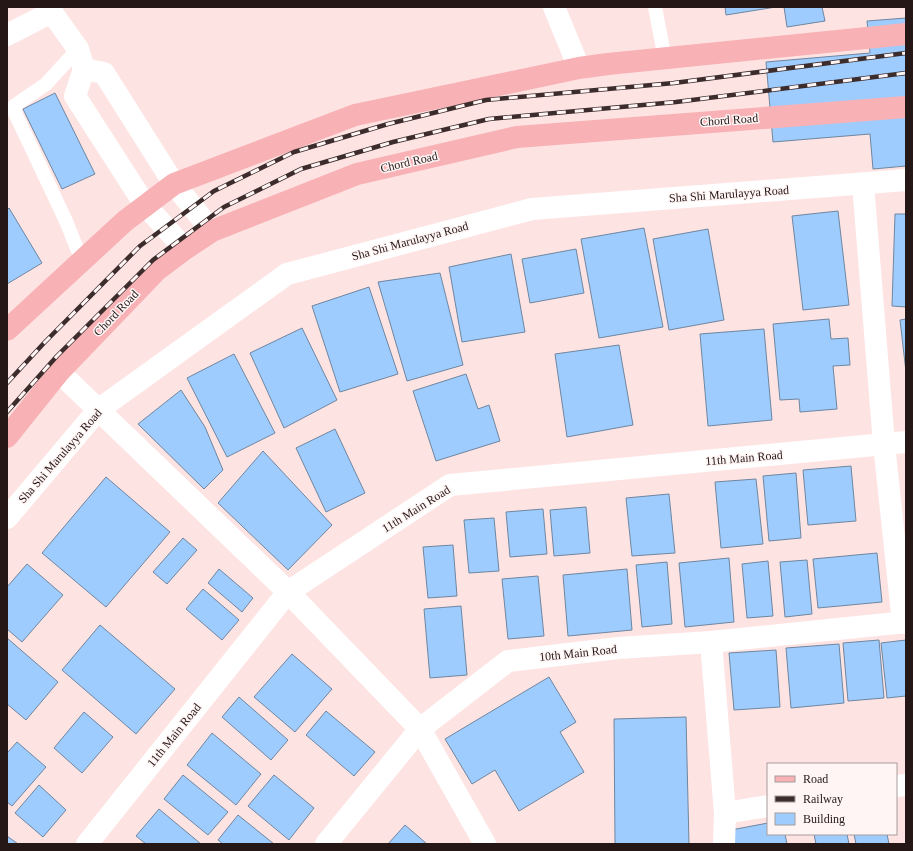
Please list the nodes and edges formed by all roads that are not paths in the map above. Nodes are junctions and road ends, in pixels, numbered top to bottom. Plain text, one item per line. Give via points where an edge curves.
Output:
1 (554, 7) edge
2 (655, 7) edge
3 (50, 10) edge
4 (906, 34) edge
5 (7, 35) edge
6 (81, 59) junction
7 (665, 59) junction
8 (578, 68) junction
9 (906, 107) edge
10 (906, 180) edge
11 (174, 184) junction
12 (863, 184) junction
13 (145, 205) junction
14 (212, 231) junction
15 (185, 249) junction
16 (82, 261) junction
17 (7, 330) edge
18 (59, 372) junction
19 (98, 410) junction
20 (7, 437) edge
21 (906, 442) edge
22 (884, 444) junction
23 (7, 518) edge
24 (288, 592) junction
25 (904, 623) edge
26 (711, 642) junction
27 (420, 729) junction
28 (767, 806) edge
29 (725, 813) junction
30 (87, 844) edge
31 (326, 844) edge
32 (485, 844) edge
33 (724, 844) edge

1 - 8 street
2 - 7 lane
3 - 5 street
3 - 6 street
4 - 7 main road
6 - 11 street via 104,73
6 - 13 street via 75,96
6 - 16 lane via 14,106
7 - 8 main road
8 - 11 main road via 355,115
9 - 14 main road, Chord Road via 517,136 357,174
10 - 12 street, Sha Shi Marulayya Road
11 - 13 main road
11 - 14 street
12 - 19 street, Sha Shi Marulayya Road via 532,209 287,274
12 - 22 street
13 - 15 street
13 - 16 main road
14 - 15 main road, Chord Road
15 - 18 main road, Chord Road via 157,270
16 - 17 main road
18 - 19 street
18 - 20 main road, Chord Road
19 - 23 street, Sha Shi Marulayya Road
19 - 24 street
21 - 22 street, 11th Main Road
22 - 24 street, 11th Main Road via 450,486
22 - 25 street
24 - 27 street
24 - 30 street, 11th Main Road
25 - 26 street, 10th Main Road
26 - 27 street, 10th Main Road via 618,648 508,660
26 - 29 street
27 - 31 street, 10th Main Road
27 - 32 street
28 - 29 street
29 - 33 street

